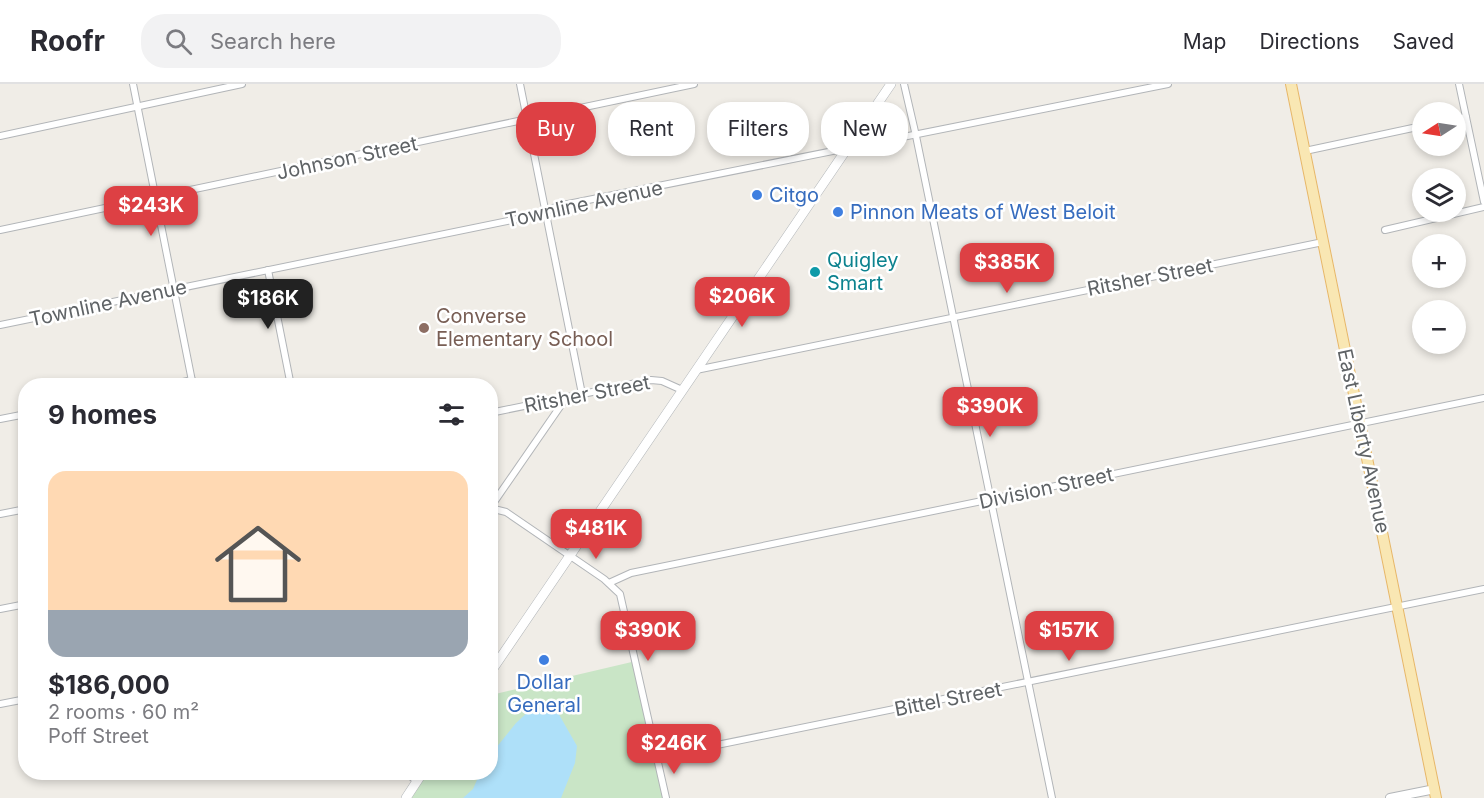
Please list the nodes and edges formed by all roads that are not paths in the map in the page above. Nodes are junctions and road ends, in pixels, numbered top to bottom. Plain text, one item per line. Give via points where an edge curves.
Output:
1 (133, 84) edge
2 (242, 84) edge
3 (520, 84) edge
4 (694, 84) edge
5 (891, 84) edge
6 (904, 84) edge
7 (1168, 84) edge
8 (1291, 84) edge
9 (1459, 84) edge
10 (523, 102) edge
11 (879, 102) edge
12 (1463, 102) edge
13 (137, 106) junction
14 (596, 106) edge
15 (1466, 117) edge
16 (516, 123) edge
17 (1412, 128) edge
18 (0, 136) edge
19 (916, 136) junction
20 (908, 137) edge
21 (1305, 151) junction
22 (821, 154) edge
23 (534, 156) edge
24 (841, 156) edge
25 (155, 198) junction
26 (1484, 202) edge
27 (1484, 207) edge
28 (546, 211) junction
29 (0, 230) edge
30 (1385, 230) dead end
31 (1323, 242) junction
32 (268, 270) junction
33 (174, 289) junction
34 (953, 317) junction
35 (0, 325) edge
36 (696, 370) junction
37 (191, 378) edge
38 (289, 378) edge
39 (682, 390) junction
40 (582, 394) junction
41 (566, 397) junction
42 (1484, 398) edge
43 (498, 411) edge
44 (18, 416) edge
45 (0, 419) edge
46 (1360, 423) junction
47 (498, 496) edge
48 (990, 500) junction
49 (498, 510) edge
50 (18, 511) edge
51 (0, 514) edge
52 (570, 556) junction
53 (609, 583) junction
54 (1484, 589) edge
55 (18, 606) edge
56 (1398, 607) junction
57 (0, 609) edge
58 (498, 661) edge
59 (1028, 682) junction
60 (18, 701) edge
61 (0, 704) edge
62 (658, 758) junction
63 (417, 781) edge
64 (1435, 793) edge
65 (406, 798) edge
66 (666, 798) edge
67 (1052, 798) edge
68 (1390, 798) edge

1 - 13 street
2 - 13 street
3 - 10 street
4 - 14 street, Johnson Street
5 - 11 main road
6 - 19 street
7 - 19 street, Townline Avenue
8 - 21 main road, East Liberty Avenue
9 - 12 street
13 - 18 street
13 - 25 street
15 - 26 street
16 - 25 street, Johnson Street
17 - 21 street
19 - 20 street, Townline Avenue
19 - 34 street
21 - 31 main road, East Liberty Avenue
22 - 28 street, Townline Avenue
23 - 28 street
24 - 36 main road
25 - 29 street, Johnson Street
25 - 33 street
27 - 30 street
28 - 32 street, Townline Avenue
28 - 40 street
31 - 34 street, Ritsher Street
31 - 46 main road, East Liberty Avenue
32 - 33 street, Townline Avenue
32 - 38 street
33 - 35 street, Townline Avenue
33 - 37 street
34 - 36 street, Ritsher Street
34 - 48 street
36 - 39 main road
39 - 40 street, Ritsher Street via 651,380
39 - 52 main road
40 - 41 street, Ritsher Street
41 - 43 street, Ritsher Street
41 - 47 street
42 - 46 street, Division Street
44 - 45 street
46 - 48 street, Division Street
46 - 56 main road, East Liberty Avenue
48 - 53 street, Division Street via 631,573
48 - 59 street
49 - 52 street
50 - 51 street
52 - 53 street
52 - 58 main road
53 - 62 street via 623,601
54 - 56 street, Bittel Street
55 - 57 street
56 - 59 street, Bittel Street
56 - 64 main road, East Liberty Avenue
59 - 62 street, Bittel Street
59 - 67 street
60 - 61 street
62 - 66 street
63 - 65 main road
64 - 68 street

